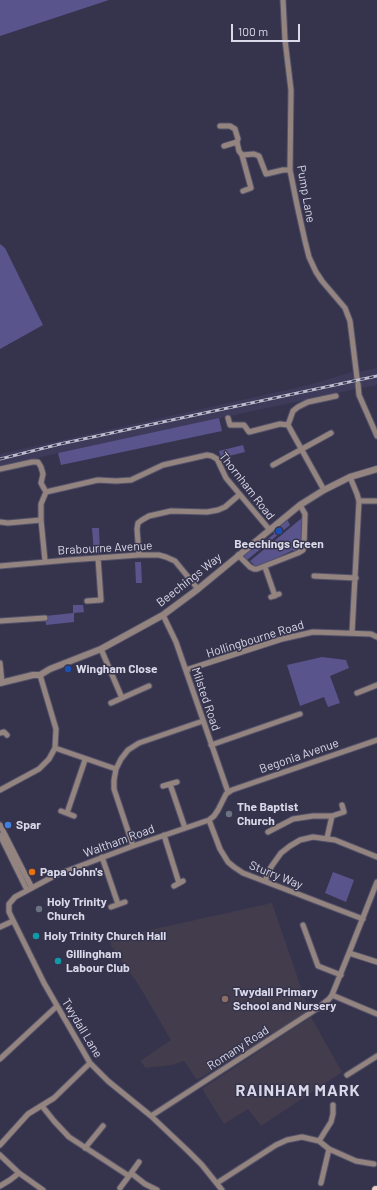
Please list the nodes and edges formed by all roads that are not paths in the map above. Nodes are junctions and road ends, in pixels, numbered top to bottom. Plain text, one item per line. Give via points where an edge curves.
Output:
1 (283, 0) edge
2 (220, 126) dead end
3 (237, 142) junction
4 (224, 146) dead end
5 (242, 155) junction
6 (290, 170) junction
7 (243, 191) dead end
8 (336, 396) dead end
9 (228, 418) dead end
10 (288, 425) junction
11 (331, 434) dead end
12 (377, 436) edge
13 (302, 449) junction
14 (273, 465) dead end
15 (0, 469) edge
16 (377, 469) edge
17 (350, 477) junction
18 (324, 490) junction
19 (46, 492) junction
20 (239, 495) junction
21 (359, 501) junction
22 (377, 501) edge
23 (300, 505) junction
24 (41, 520) junction
25 (0, 522) edge
26 (269, 530) junction
27 (139, 555) junction
28 (238, 555) junction
29 (98, 558) junction
30 (45, 561) junction
31 (0, 566) edge
32 (265, 567) junction
33 (314, 576) dead end
34 (356, 578) junction
35 (198, 589) junction
36 (275, 596) dead end
37 (108, 599) dead end
38 (101, 600) junction
39 (87, 601) dead end
40 (163, 615) junction
41 (45, 618) dead end
42 (0, 621) edge
43 (352, 633) junction
44 (377, 637) edge
45 (101, 649) junction
46 (0, 663) edge
47 (186, 670) junction
48 (40, 675) junction
49 (1, 683) edge
50 (377, 685) edge
51 (148, 686) dead end
52 (357, 693) dead end
53 (122, 698) junction
54 (111, 703) dead end
55 (300, 714) dead end
56 (203, 721) junction
57 (0, 733) edge
58 (7, 735) dead end
59 (377, 740) edge
60 (211, 745) junction
61 (54, 748) junction
62 (85, 760) junction
63 (116, 769) junction
64 (177, 782) dead end
65 (170, 784) junction
66 (163, 786) dead end
67 (0, 790) edge
68 (228, 792) junction
69 (342, 805) dead end
70 (61, 811) dead end
71 (67, 813) junction
72 (74, 816) dead end
73 (332, 816) junction
74 (209, 820) junction
75 (0, 825) edge
76 (185, 828) junction
77 (268, 832) dead end
78 (0, 835) edge
79 (164, 835) junction
80 (327, 838) junction
81 (133, 846) junction
82 (102, 857) junction
83 (377, 857) edge
84 (265, 881) junction
85 (377, 882) edge
86 (179, 883) dead end
87 (30, 889) junction
88 (125, 902) dead end
89 (9, 904) joint
90 (118, 904) junction
91 (111, 907) dead end
92 (363, 919) junction
93 (13, 921) junction
94 (303, 925) dead end
95 (0, 927) edge
96 (350, 953) junction
97 (377, 962) edge
98 (341, 975) junction
99 (332, 995) junction
100 (57, 1006) junction
101 (377, 1014) edge
102 (377, 1056) edge
103 (0, 1059) edge
104 (90, 1063) junction
105 (347, 1075) dead end
106 (333, 1105) dead end
107 (42, 1106) junction
108 (151, 1116) junction
109 (103, 1126) dead end
110 (319, 1141) junction
111 (0, 1145) edge
112 (85, 1148) junction
113 (329, 1149) junction
114 (0, 1155) edge
115 (139, 1162) dead end
116 (374, 1164) dead end
117 (19, 1173) junction
118 (130, 1174) junction
119 (217, 1183) junction
120 (321, 1183) dead end
121 (0, 1186) edge
122 (120, 1188) dead end
123 (43, 1190) edge
124 (157, 1190) edge
125 (222, 1190) edge

1 - 6 street, Pump Lane via 291,90
2 - 3 street via 235,129
3 - 4 street
3 - 5 street
5 - 6 street via 259,156 266,174
5 - 7 street via 251,188
6 - 12 street, Pump Lane via 310,257 322,281 345,308 350,320 359,395
8 - 10 street via 308,402 298,407 293,411
9 - 10 street via 230,425 244,425 249,432 280,424
10 - 13 street
11 - 13 street
13 - 14 street
13 - 18 street
15 - 19 street via 38,462 43,474 41,482
16 - 17 street, Beechings Way
17 - 18 street, Beechings Way
17 - 21 street
18 - 23 street, Beechings Way
19 - 20 street, Thornham Road via 98,480 131,480 163,465 209,455 217,460 222,472
19 - 24 street via 41,504
20 - 26 street, Thornham Road
20 - 27 street via 218,510 172,511 142,520 138,523
21 - 22 street
21 - 34 street
23 - 26 street, Beechings Way
23 - 32 street via 305,514 302,550
24 - 25 street
24 - 30 street
26 - 28 street, Beechings Way
27 - 29 street, Brabourne Avenue
27 - 35 street, Brabourne Avenue via 159,555 171,559 180,566
28 - 32 street via 254,570
28 - 35 street, Beechings Way
29 - 30 street, Brabourne Avenue
29 - 38 street
30 - 31 street, Brabourne Avenue
32 - 36 street
33 - 34 street
34 - 43 street
35 - 40 street, Beechings Way
37 - 38 street
38 - 39 street
40 - 45 street, Beechings Way
40 - 47 street, Milsted Road via 173,633
41 - 42 street
43 - 44 street, Hollingbourne Road via 372,634
43 - 47 street, Hollingbourne Road via 313,632 282,639
45 - 48 street, Beechings Way
45 - 53 street
46 - 49 street
47 - 56 street, Milsted Road
48 - 49 street, Beechings Way
48 - 61 street via 56,729
50 - 52 street
51 - 53 street
53 - 54 street
55 - 60 street
56 - 60 street, Milsted Road
56 - 63 street via 139,743 120,759
57 - 58 street via 4,732
59 - 68 street, Begonia Avenue
60 - 68 street, Milsted Road
61 - 62 street
61 - 67 street via 49,759 39,769
62 - 63 street
62 - 71 street
63 - 81 street via 114,789
64 - 65 street
65 - 66 street
65 - 76 street
68 - 74 street
69 - 73 street via 344,812
70 - 71 street
71 - 72 street
73 - 77 street via 294,819
73 - 80 street
74 - 76 street, Waltham Road
74 - 84 street, Sturry Way via 228,862 243,873
75 - 87 street
76 - 79 street, Waltham Road
78 - 87 street
79 - 81 street, Waltham Road
79 - 86 street
80 - 83 street
80 - 84 street via 300,840 290,846 276,859
81 - 82 street, Waltham Road
82 - 87 street, Waltham Road via 56,875
82 - 90 street
84 - 92 street, Sturry Way
85 - 92 street, Romany Road
87 - 89 street, Waltham Road via 12,899
88 - 90 street
89 - 93 street, Twydall Lane via 8,912
90 - 91 street
92 - 96 street, Romany Road
93 - 95 street
93 - 100 street, Twydall Lane
94 - 98 street via 318,966
96 - 97 street
96 - 98 street, Romany Road
98 - 99 street, Romany Road
99 - 101 street
99 - 108 street, Romany Road via 318,1008
100 - 103 street
100 - 104 street, Twydall Lane
102 - 105 street
104 - 107 street via 61,1092
104 - 108 street, Twydall Lane
106 - 110 street via 331,1122
107 - 111 street via 26,1116
107 - 112 street via 69,1137
108 - 119 street, Twydall Lane
109 - 112 street
110 - 113 street
110 - 119 street via 302,1137 287,1140
112 - 118 street
113 - 116 street via 356,1161
113 - 120 street
114 - 117 street
115 - 118 street
117 - 121 street
117 - 123 street
118 - 122 street
118 - 124 street
119 - 125 street, Twydall Lane

